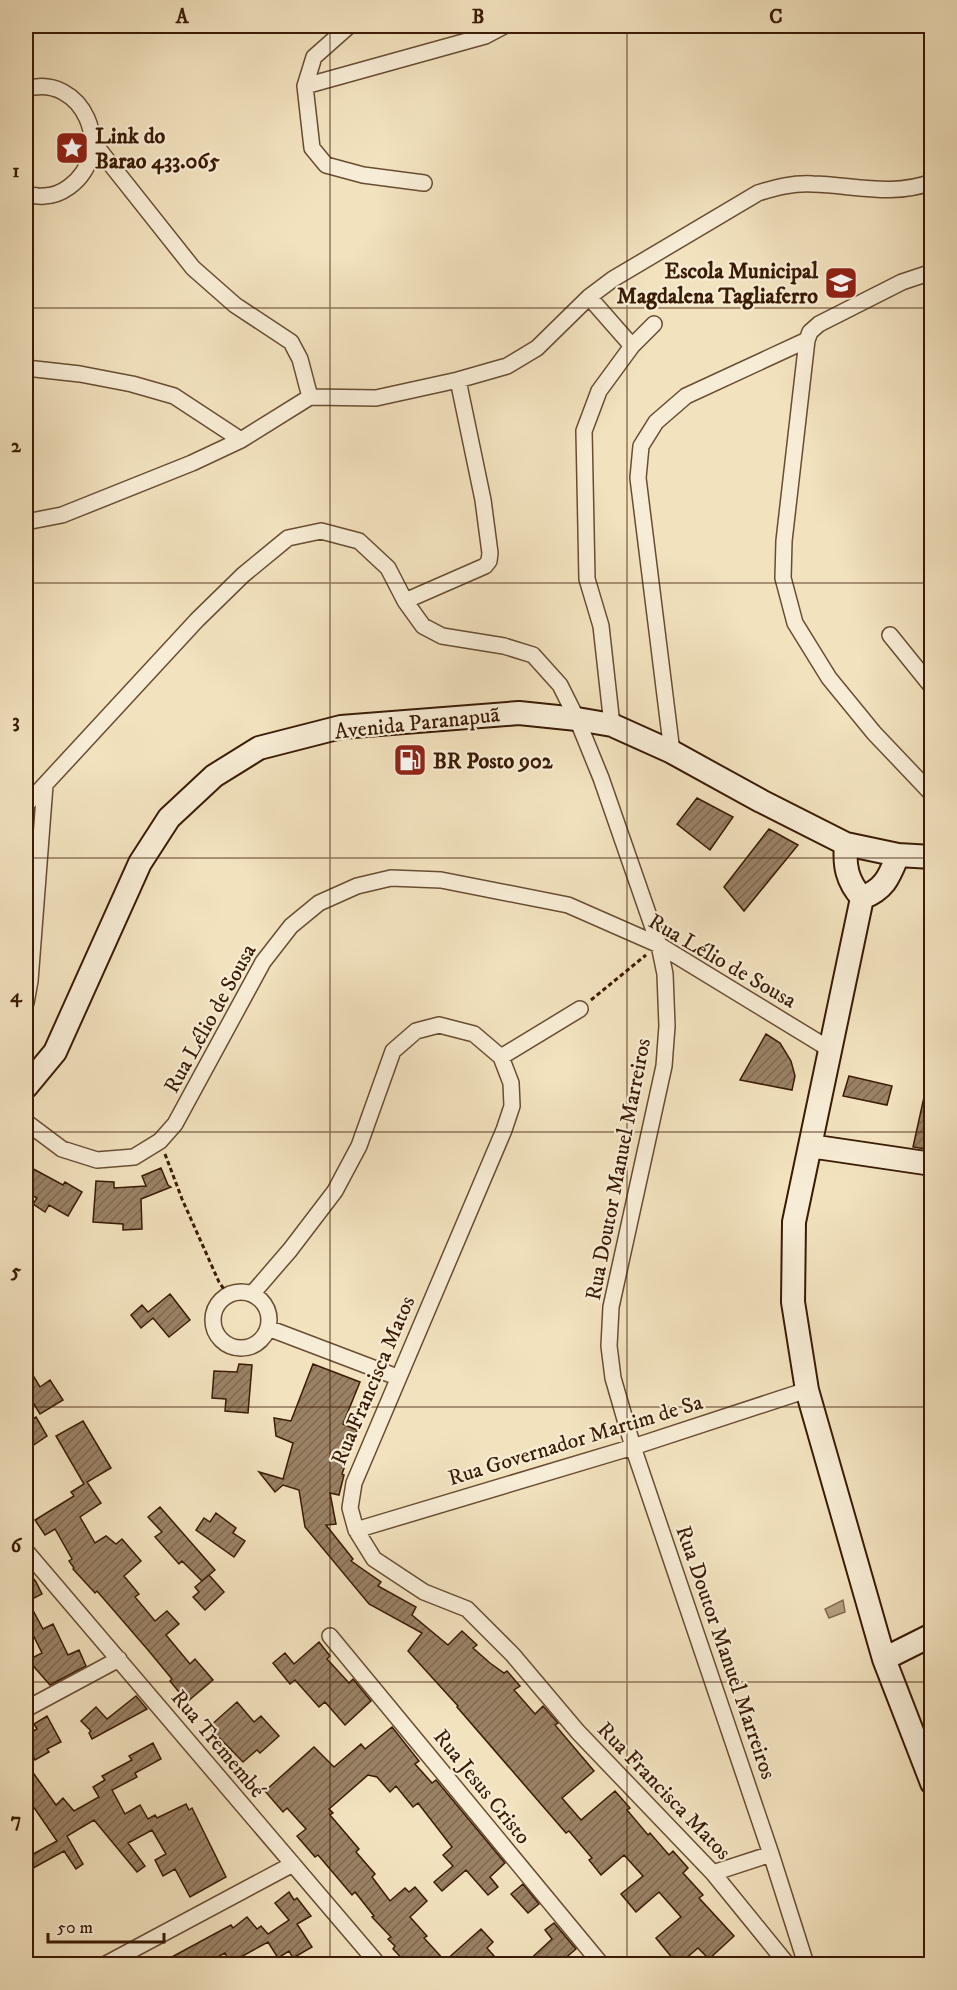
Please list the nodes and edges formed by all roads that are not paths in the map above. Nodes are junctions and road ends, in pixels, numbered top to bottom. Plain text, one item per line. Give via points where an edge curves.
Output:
1 (349, 26) edge
2 (504, 26) edge
3 (304, 86) junction
4 (26, 89) edge
5 (93, 142) junction
6 (932, 182) edge
7 (424, 183) dead end
8 (26, 194) edge
9 (932, 273) edge
10 (588, 297) junction
11 (654, 324) dead end
12 (807, 340) junction
13 (632, 346) junction
14 (26, 368) edge
15 (458, 380) junction
16 (310, 397) junction
17 (241, 440) junction
18 (26, 522) edge
19 (932, 540) edge
20 (932, 548) edge
21 (405, 601) junction
22 (890, 635) dead end
23 (932, 687) edge
24 (577, 718) junction
25 (612, 725) junction
26 (672, 752) junction
27 (45, 785) junction
28 (932, 794) edge
29 (26, 805) edge
30 (846, 844) junction
31 (898, 855) junction
32 (932, 857) edge
33 (862, 898) junction
34 (659, 945) junction
35 (26, 1003) edge
36 (580, 1009) road end
37 (831, 1050) junction
38 (501, 1057) junction
39 (26, 1087) edge
40 (26, 1124) edge
41 (810, 1146) junction
42 (932, 1164) edge
43 (252, 1294) junction
44 (268, 1328) junction
45 (397, 1377) junction
46 (807, 1390) junction
47 (633, 1447) junction
48 (356, 1530) junction
49 (26, 1551) edge
50 (932, 1635) edge
51 (330, 1636) dead end
52 (119, 1659) junction
53 (884, 1659) junction
54 (26, 1709) edge
55 (932, 1783) edge
56 (771, 1854) junction
57 (293, 1864) junction
58 (713, 1873) junction
59 (106, 1965) edge
60 (378, 1965) edge
61 (601, 1965) edge
62 (787, 1965) edge
63 (806, 1965) edge

1 - 3 street via 314,57
2 - 3 street via 485,36
3 - 7 street via 312,148 326,165 363,175
4 - 5 street via 43,87 62,92 78,103 90,121
5 - 8 street via 91,159 78,180 63,191 45,196
5 - 16 street via 192,268 235,305 291,342
6 - 10 street via 897,191 812,184 783,185 759,193
9 - 12 street via 902,282 819,324
10 - 13 street
10 - 15 street via 537,348 507,366
11 - 13 street
12 - 26 street via 686,396 656,422 641,446 638,478
12 - 28 street via 783,541 783,578 795,623 829,678
13 - 25 street via 599,391 584,431 587,579 601,626
14 - 17 street via 80,374 174,396
15 - 16 street via 376,398
15 - 21 street via 483,500 489,561
16 - 17 street
17 - 18 street via 192,464 62,515
19 - 20 street
21 - 24 street, Rua Doutor Manuel Marreiros via 423,626 442,636 533,655 560,685
21 - 27 street, Rua Doutor Manuel Marreiros via 388,568 359,541 321,531 288,538 197,620
22 - 23 street
24 - 25 street, Avenida Paranapuã
24 - 34 street, Rua Doutor Manuel Marreiros
24 - 39 street, Avenida Paranapuã via 519,713 341,727 259,748 214,776 169,818 140,862 55,1052
25 - 26 street, Avenida Paranapuã
26 - 30 street, Avenida Paranapuã
27 - 29 street, Rua Doutor Manuel Marreiros
27 - 35 street
30 - 31 street, Avenida Paranapuã
30 - 33 street via 850,883
31 - 32 street, Avenida Paranapuã
31 - 33 street via 883,886
33 - 37 street
34 - 37 street, Rua Lélio de Sousa
34 - 40 street, Rua Lélio de Sousa via 568,905 452,882 392,878 357,886 319,903 291,926 263,962 176,1124 160,1141 134,1157 97,1160 62,1149
34 - 47 street, Rua Doutor Manuel Marreiros via 665,974 664,1066 611,1308 609,1346
36 - 38 street
37 - 41 street
38 - 43 street, Rua Francisca Matos via 474,1034 439,1025 416,1031 393,1051 359,1146 335,1191
38 - 45 street, Rua Francisca Matos via 511,1083 512,1106
41 - 42 street
41 - 46 street via 794,1222 793,1302
43 - 44 street via 268,1312
43 - 44 street via 228,1295 216,1306 213,1329 230,1347 246,1349 260,1341
44 - 45 street
45 - 48 street, Rua Francisca Matos via 354,1483 350,1508
46 - 47 street, Rua Governador Martim de Sa
46 - 53 street
47 - 48 street, Rua Governador Martim de Sa
47 - 56 street, Rua Doutor Manuel Marreiros
48 - 58 street, Rua Francisca Matos via 374,1559 424,1592 466,1609
49 - 52 street, Rua Tremembé
50 - 53 street
51 - 61 street, Rua Jesus Cristo
52 - 54 street
52 - 57 street, Rua Tremembé
53 - 55 street
56 - 58 street
56 - 63 street, Rua Doutor Manuel Marreiros
57 - 59 street
57 - 60 street, Rua Tremembé
58 - 62 street, Rua Francisca Matos

